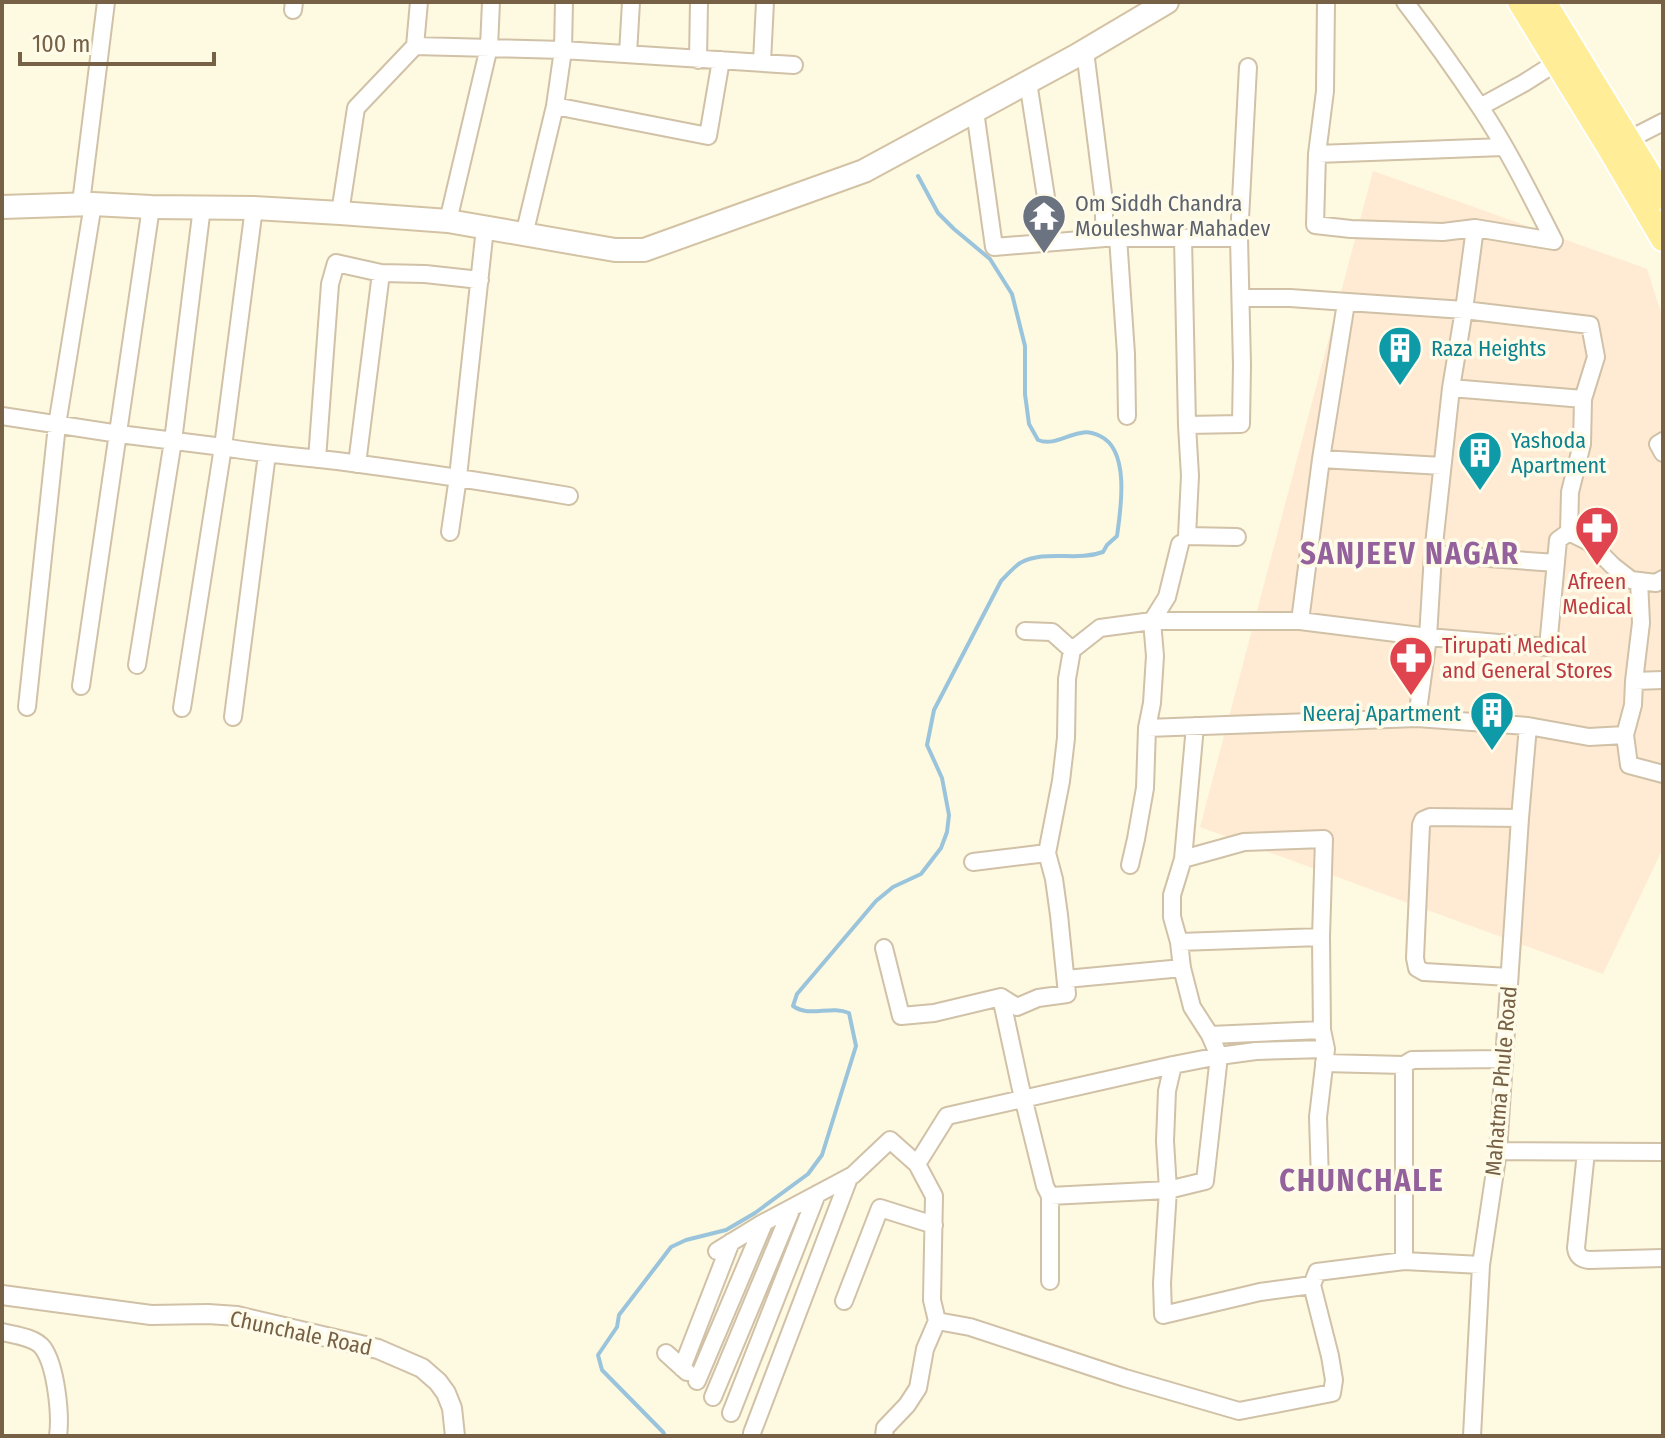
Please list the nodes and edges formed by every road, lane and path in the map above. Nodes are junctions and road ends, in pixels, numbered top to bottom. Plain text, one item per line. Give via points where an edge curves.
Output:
1 (106, 2) edge
2 (419, 2) edge
3 (491, 2) edge
4 (564, 2) edge
5 (631, 2) edge
6 (699, 2) edge
7 (765, 2) edge
8 (1167, 2) edge
9 (1326, 2) edge
10 (1405, 2) edge
11 (1520, 2) edge
12 (1544, 2) edge
13 (415, 46) junction
14 (489, 47) junction
15 (563, 50) junction
16 (1085, 51) junction
17 (628, 54) junction
18 (1566, 56) junction
19 (698, 60) junction
20 (721, 60) junction
21 (762, 62) junction
22 (794, 65) dead end
23 (1248, 67) dead end
24 (1028, 82) junction
25 (555, 106) junction
26 (1480, 107) junction
27 (975, 111) junction
28 (1663, 122) edge
29 (1619, 144) junction
30 (1503, 147) junction
31 (1317, 154) junction
32 (1663, 197) edge
33 (87, 204) junction
34 (2, 207) edge
35 (151, 207) junction
36 (202, 207) junction
37 (254, 208) junction
38 (340, 213) junction
39 (448, 221) junction
40 (485, 228) junction
41 (1475, 228) junction
42 (524, 235) junction
43 (1112, 238) junction
44 (1183, 238) junction
45 (1239, 238) junction
46 (1663, 239) edge
47 (1053, 242) junction
48 (381, 273) junction
49 (480, 280) junction
50 (1241, 298) junction
51 (1346, 303) junction
52 (1464, 310) junction
53 (1451, 388) junction
54 (1583, 399) junction
55 (2, 416) edge
56 (1127, 416) dead end
57 (57, 425) junction
58 (1187, 425) junction
59 (119, 434) junction
60 (173, 441) junction
61 (1663, 441) edge
62 (223, 447) junction
63 (1663, 453) edge
64 (267, 454) junction
65 (317, 459) junction
66 (1321, 459) junction
67 (357, 464) junction
68 (1442, 466) junction
69 (458, 477) junction
70 (569, 496) dead end
71 (450, 532) dead end
72 (1569, 532) junction
73 (1237, 537) dead end
74 (1180, 544) dead end
75 (1433, 554) junction
76 (1556, 563) junction
77 (1663, 579) edge
78 (1639, 581) junction
79 (1152, 621) junction
80 (1300, 621) junction
81 (1025, 631) dead end
82 (1428, 637) junction
83 (1072, 650) junction
84 (137, 665) dead end
85 (1663, 680) edge
86 (1634, 681) junction
87 (81, 686) dead end
88 (27, 707) dead end
89 (182, 708) dead end
90 (233, 717) dead end
91 (1417, 718) junction
92 (1195, 726) junction
93 (1528, 726) junction
94 (1147, 728) junction
95 (1625, 735) junction
96 (1663, 774) edge
97 (1520, 818) junction
98 (1047, 853) junction
99 (1183, 859) junction
100 (973, 862) dead end
101 (1130, 865) dead end
102 (1321, 937) junction
103 (1179, 942) junction
104 (884, 948) dead end
105 (1182, 968) junction
106 (1509, 977) junction
107 (1066, 979) junction
108 (1001, 997) junction
109 (1322, 1030) junction
110 (1210, 1035) junction
111 (1219, 1056) junction
112 (1325, 1056) junction
113 (1504, 1059) junction
114 (1173, 1065) junction
115 (1404, 1065) junction
116 (1023, 1099) junction
117 (1498, 1151) junction
118 (1586, 1152) junction
119 (1663, 1152) edge
120 (917, 1164) junction
121 (849, 1178) junction
122 (1320, 1181) dead end
123 (1168, 1190) junction
124 (817, 1194) junction
125 (1050, 1196) junction
126 (792, 1208) junction
127 (764, 1223) junction
128 (934, 1225) junction
129 (1663, 1258) edge
130 (1404, 1261) junction
131 (1481, 1265) junction
132 (1050, 1281) dead end
133 (1312, 1285) junction
134 (2, 1295) edge
135 (844, 1301) dead end
136 (937, 1321) junction
137 (2, 1332) edge
138 (666, 1353) dead end
139 (682, 1368) junction
140 (697, 1381) junction
141 (713, 1397) junction
142 (731, 1413) junction
143 (753, 1434) edge
144 (58, 1436) edge
145 (455, 1436) edge
146 (884, 1436) edge
147 (1472, 1436) edge

1 - 33 street
2 - 13 street
3 - 14 street
4 - 15 street
5 - 17 street
6 - 19 street
7 - 21 street
8 - 16 main road
9 - 31 street via 1325,91
10 - 26 street
11 - 18 main road
12 - 18 main road
13 - 14 street
13 - 38 street via 356,108
14 - 15 street
14 - 39 street
15 - 17 street
15 - 25 street
16 - 24 main road
16 - 43 street
17 - 19 street
18 - 26 street
18 - 29 main road
19 - 20 street
20 - 21 street
20 - 25 street via 708,136
21 - 22 street
23 - 45 street
24 - 27 main road
24 - 47 street
25 - 42 street
26 - 30 street
27 - 42 main road via 864,171 644,250
27 - 47 street via 994,247
28 - 29 street
29 - 32 main road
29 - 46 main road
30 - 31 street
30 - 41 street via 1554,241
31 - 41 street via 1315,225 1443,232
33 - 34 main road
33 - 35 main road
33 - 57 street
35 - 36 main road
35 - 59 street
36 - 37 main road
36 - 60 street
37 - 38 main road
37 - 62 street
38 - 39 main road
39 - 40 main road
40 - 42 main road
40 - 49 street
41 - 52 street
43 - 44 street
43 - 47 street
43 - 56 street via 1126,354
44 - 45 street
44 - 58 street
45 - 50 street
48 - 49 street
48 - 65 street via 336,263
48 - 67 street
49 - 69 street
50 - 51 street
50 - 58 street via 1241,424
51 - 52 street
51 - 66 street
52 - 53 street
52 - 54 street via 1590,325 1596,357
53 - 54 street
53 - 68 street
54 - 72 street
55 - 57 street
57 - 59 street
57 - 88 street
58 - 73 street via 1187,536
59 - 60 street
59 - 87 street
60 - 62 street
60 - 84 street
61 - 63 street via 1658,444
62 - 64 street
62 - 89 street
64 - 65 street
64 - 90 street
65 - 67 street
66 - 68 street
66 - 80 street
67 - 69 street
68 - 75 street
69 - 70 street
69 - 71 street
72 - 76 street via 1558,540
72 - 78 street
74 - 79 street via 1167,597
75 - 76 street
75 - 82 street
76 - 82 street via 1548,647
77 - 78 street
78 - 86 street via 1641,623
79 - 80 street
79 - 83 street via 1100,628
79 - 94 street via 1155,656
80 - 82 street
81 - 83 street via 1052,632
82 - 91 street
83 - 98 street via 1061,781
85 - 86 street
86 - 95 street
91 - 92 street
91 - 93 street
92 - 94 street
92 - 99 street
93 - 95 street via 1589,737
93 - 97 street, Mahatma Phule Road
94 - 101 street via 1145,788
95 - 96 street via 1629,765
97 - 106 street, Mahatma Phule Road
97 - 106 street via 1430,817 1421,825 1417,968
98 - 100 street
98 - 107 street
99 - 102 street via 1244,842 1324,839
99 - 103 street via 1172,895
102 - 103 street
102 - 109 street
103 - 105 street
104 - 108 street via 901,1016
105 - 107 street
105 - 110 street via 1192,1007
106 - 113 street, Mahatma Phule Road
107 - 108 street via 1067,994 1017,1007
108 - 116 street
109 - 110 street
109 - 112 street
110 - 111 street
111 - 112 street via 1256,1051
111 - 114 street
111 - 123 street via 1205,1181
112 - 115 street
112 - 122 street via 1318,1117
113 - 115 street via 1412,1060
113 - 117 street, Mahatma Phule Road
114 - 116 street
114 - 123 street via 1167,1091
115 - 130 street
116 - 120 street via 947,1116
116 - 125 street
117 - 118 street
117 - 131 street, Mahatma Phule Road
118 - 119 street
118 - 129 street via 1579,1256
120 - 121 street via 890,1140
120 - 128 street via 934,1196
121 - 124 street
121 - 143 street
123 - 125 street
123 - 133 street via 1163,1315
124 - 126 street
124 - 142 street
125 - 132 street
126 - 127 street
126 - 141 street
127 - 139 street via 724,1247
127 - 140 street
128 - 135 street via 880,1208
128 - 136 street via 932,1300
130 - 131 street
130 - 133 street via 1317,1272
131 - 147 street, Mahatma Phule Road
133 - 136 street via 1330,1356 1332,1393 1239,1411
134 - 145 street, Chunchale Road via 151,1315 237,1316 369,1346 412,1363 438,1382 452,1408
136 - 146 street via 918,1388
137 - 144 street via 43,1347 56,1388
138 - 139 street
139 - 140 street
140 - 141 street
141 - 142 street
142 - 143 street

